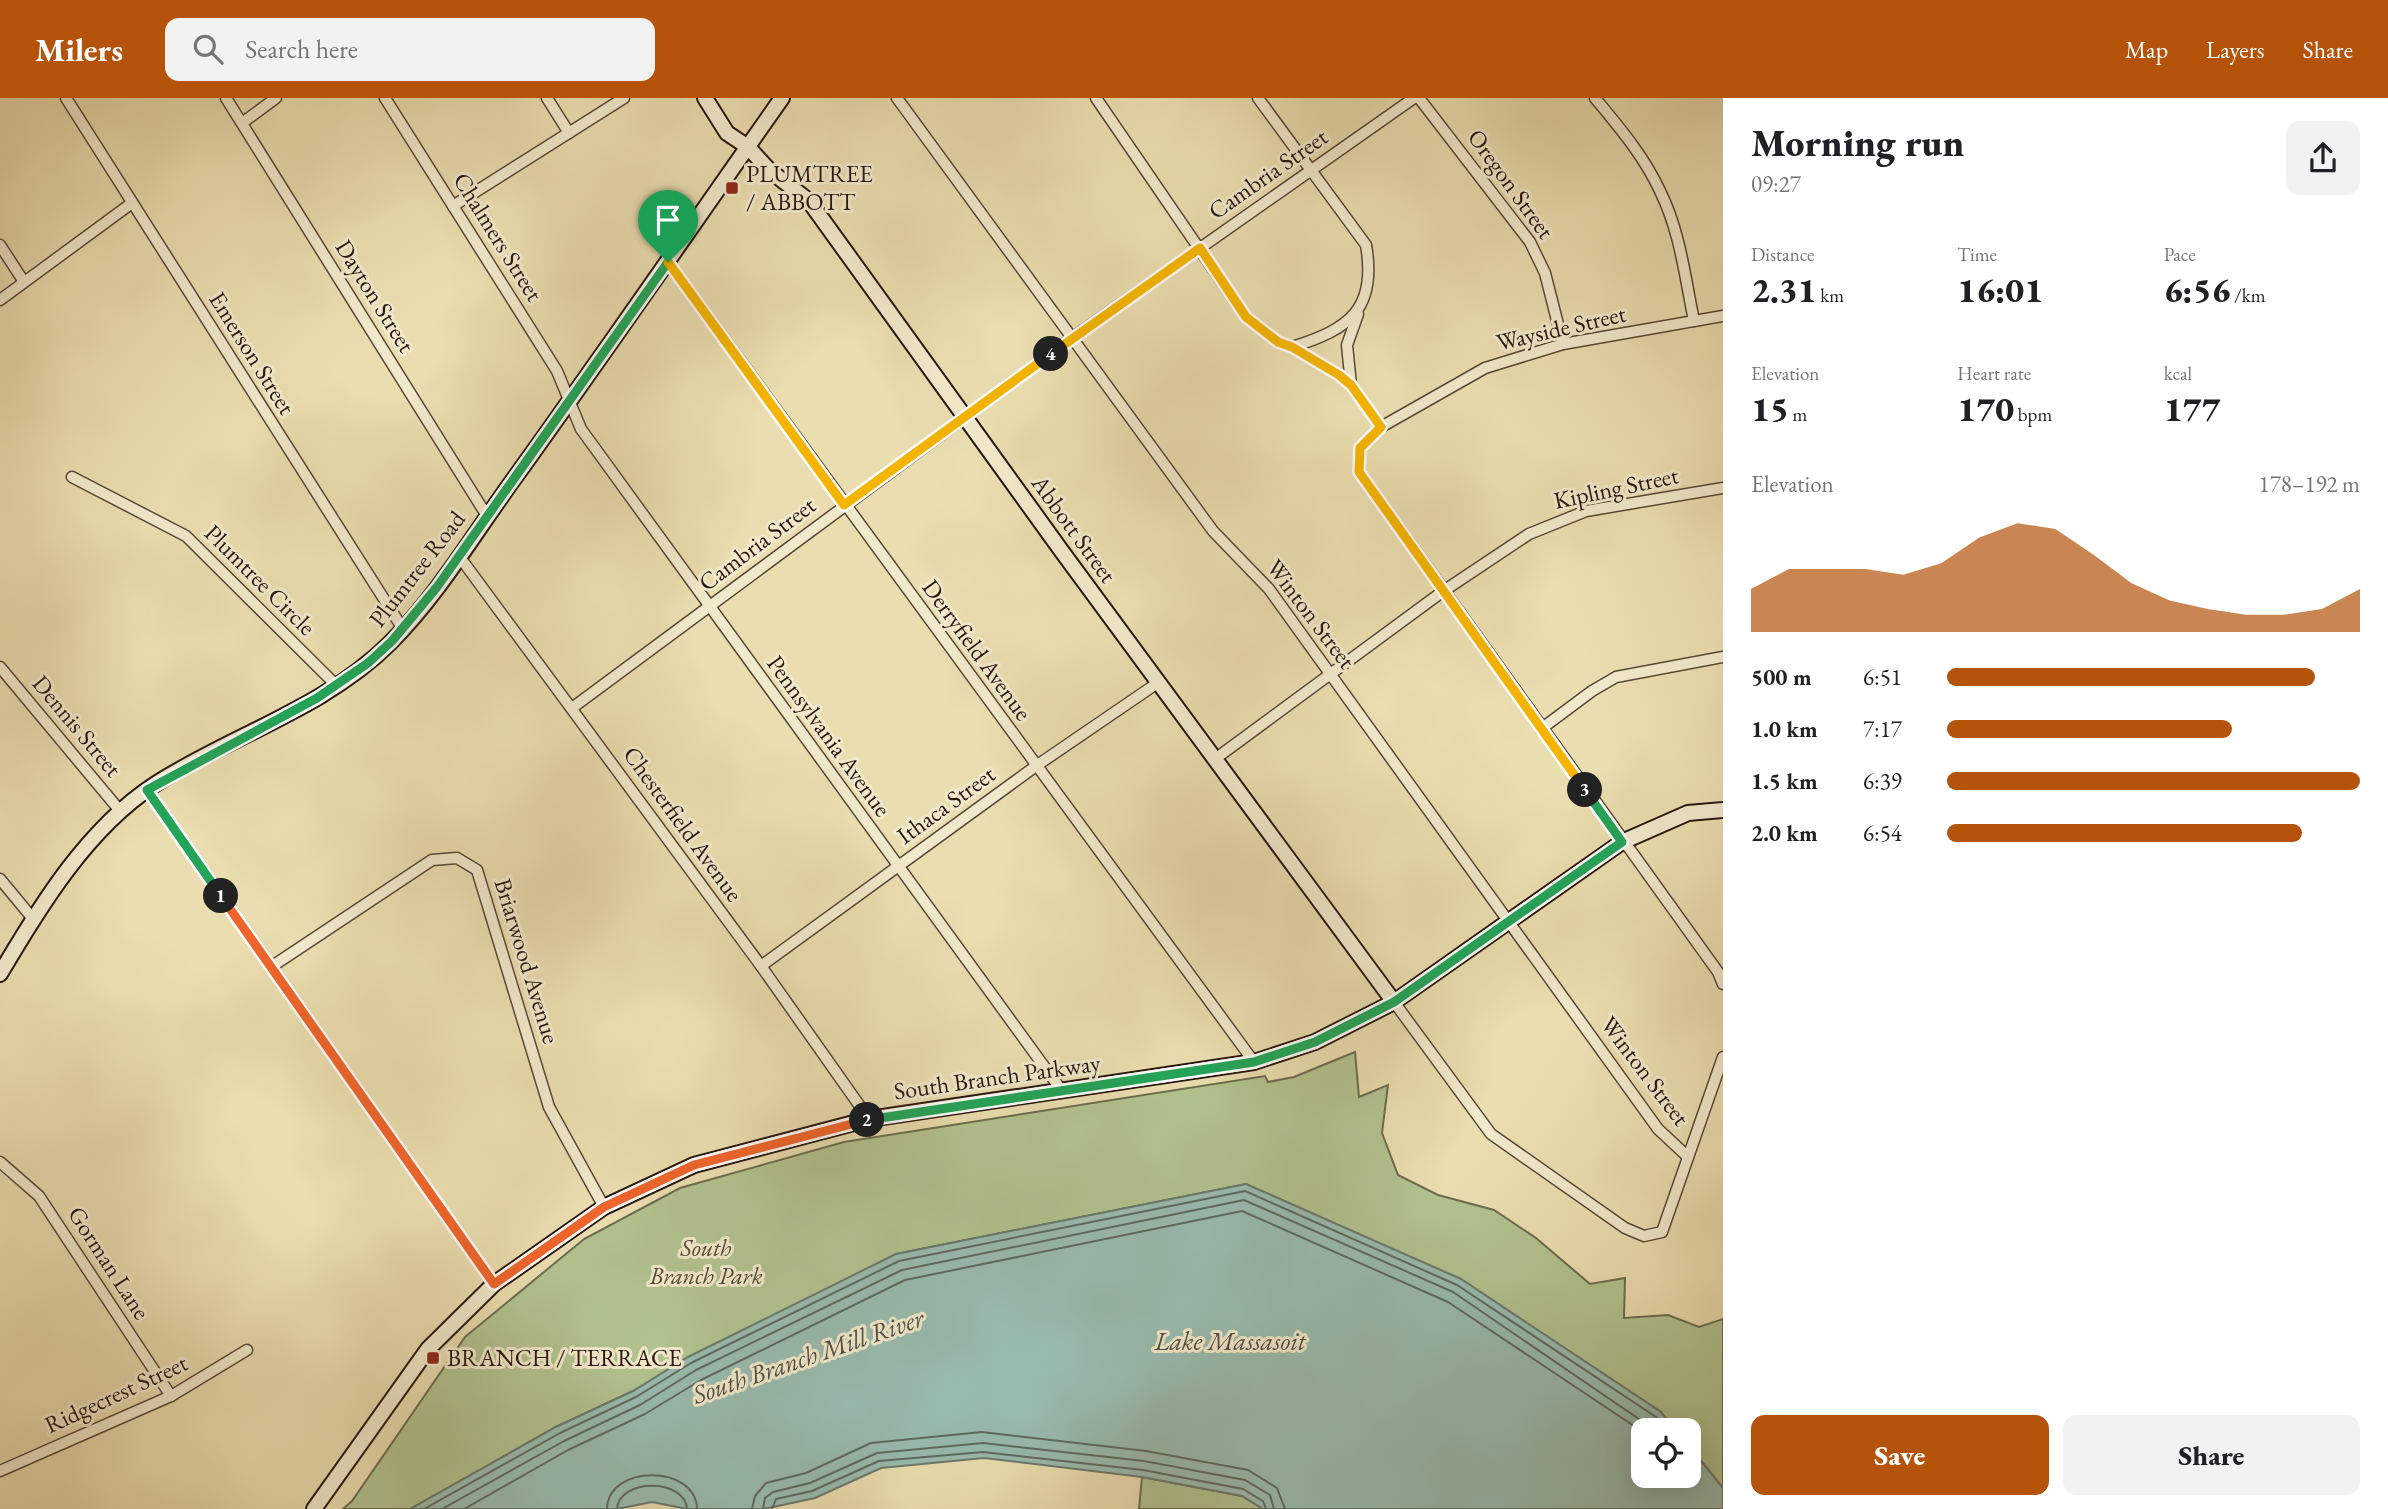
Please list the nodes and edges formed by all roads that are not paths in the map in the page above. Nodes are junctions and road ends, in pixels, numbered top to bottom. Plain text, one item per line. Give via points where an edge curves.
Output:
1 (66, 98) edge
2 (226, 98) edge
3 (276, 98) edge
4 (385, 98) edge
5 (547, 98) edge
6 (624, 98) edge
7 (705, 98) edge
8 (782, 98) edge
9 (897, 98) edge
10 (1097, 98) edge
11 (1258, 98) edge
12 (1417, 98) edge
13 (1595, 98) edge
14 (242, 123) junction
15 (569, 133) junction
16 (748, 147) junction
17 (1312, 169) junction
18 (132, 203) junction
19 (453, 206) junction
20 (0, 244) edge
21 (1200, 248) junction
22 (668, 262) junction
23 (24, 282) junction
24 (0, 300) edge
25 (1363, 306) junction
26 (1723, 316) edge
27 (1694, 321) junction
28 (1072, 338) junction
29 (1563, 344) junction
30 (1292, 347) junction
31 (1351, 385) junction
32 (569, 402) junction
33 (964, 417) junction
34 (1381, 427) junction
35 (72, 477) dead end
36 (1723, 488) edge
37 (844, 505) junction
38 (487, 516) junction
39 (459, 556) junction
40 (1443, 592) junction
41 (708, 606) junction
42 (403, 629) junction
43 (1723, 657) edge
44 (0, 667) edge
45 (1331, 676) junction
46 (1159, 682) junction
47 (337, 685) junction
48 (572, 708) junction
49 (1541, 729) junction
50 (1214, 759) junction
51 (1036, 766) junction
52 (147, 790) junction
53 (1723, 810) edge
54 (121, 812) junction
55 (1622, 842) junction
56 (899, 866) junction
57 (0, 879) edge
58 (34, 920) junction
59 (1510, 921) junction
60 (761, 966) junction
61 (271, 967) junction
62 (0, 974) edge
63 (1723, 984) edge
64 (1394, 1002) junction
65 (1723, 1057) edge
66 (1254, 1062) junction
67 (1062, 1091) junction
68 (869, 1119) junction
69 (1688, 1157) junction
70 (0, 1162) edge
71 (604, 1207) junction
72 (494, 1284) junction
73 (247, 1350) dead end
74 (171, 1396) junction
75 (0, 1471) edge
76 (314, 1509) edge

1 - 18 street, Emerson Street
2 - 14 street, Dayton Street
3 - 14 street
4 - 19 street, Chalmers Street
5 - 15 street
6 - 15 street
7 - 16 street, Abbott Street via 727,133
8 - 16 street, Plumtree Road
9 - 28 street, Winton Street
10 - 21 street
11 - 17 street
12 - 17 street, Cambria Street
12 - 29 street, Oregon Street via 1530,242 1545,273
13 - 27 street via 1661,192 1678,240
14 - 38 street, Dayton Street
15 - 19 street
16 - 22 street, Plumtree Road
16 - 33 street, Abbott Street via 809,201
17 - 21 street, Cambria Street
17 - 25 street via 1366,245 1371,272
18 - 23 street
18 - 42 street, Emerson Street
19 - 32 street, Chalmers Street via 557,371
20 - 23 street
21 - 28 street, Cambria Street
21 - 30 street via 1246,317 1267,335
22 - 32 street, Plumtree Road
22 - 37 street, Derryfield Avenue
23 - 24 street
25 - 30 street via 1339,328
25 - 31 street via 1347,345
26 - 27 street, Wayside Street
27 - 29 street, Wayside Street
28 - 33 street, Cambria Street
28 - 45 street, Winton Street via 1213,531 1258,575
29 - 34 street, Wayside Street via 1485,368
30 - 31 street
31 - 34 street
32 - 38 street, Plumtree Road
32 - 41 street, Pennsylvania Avenue via 581,429
33 - 37 street, Cambria Street
33 - 46 street, Abbott Street
34 - 40 street via 1360,448 1359,472
35 - 47 street, Plumtree Circle via 186,536
36 - 40 street, Kipling Street via 1560,519 1529,534
37 - 41 street, Cambria Street
37 - 51 street, Derryfield Avenue
38 - 39 street, Plumtree Road
39 - 42 street, Plumtree Road
39 - 48 street, Chesterfield Avenue
40 - 45 street, Kipling Street
40 - 49 street
41 - 48 street, Cambria Street
41 - 56 street, Pennsylvania Avenue
42 - 47 street, Plumtree Road
43 - 49 street via 1616,677
44 - 54 street, Dennis Street
45 - 50 street, Kipling Street
45 - 59 street, Winton Street
46 - 50 street, Abbott Street
46 - 51 street, Ithaca Street
47 - 52 street, Plumtree Road
48 - 60 street, Chesterfield Avenue
49 - 55 street
50 - 64 street, Abbott Street
51 - 56 street, Ithaca Street
51 - 66 street, Derryfield Avenue
52 - 54 street, Plumtree Road
52 - 61 street
53 - 55 street, South Branch Parkway via 1688,813
54 - 58 street, Plumtree Road via 84,850
55 - 59 street, South Branch Parkway
55 - 63 street
56 - 60 street, Ithaca Street
56 - 67 street, Pennsylvania Avenue
57 - 58 street
58 - 62 street, Plumtree Road
59 - 64 street, South Branch Parkway
59 - 69 street, Winton Street via 1658,1129
60 - 68 street, Chesterfield Avenue
61 - 71 street, Briarwood Avenue via 432,860 457,859 477,870 549,1107
61 - 72 street
64 - 66 street, South Branch Parkway via 1315,1042
64 - 69 street via 1491,1134 1625,1228 1644,1236 1662,1232
65 - 69 street
66 - 67 street, South Branch Parkway
67 - 68 street, South Branch Parkway
68 - 71 street, South Branch Parkway via 694,1165
70 - 74 street, Gorman Lane via 39,1196
71 - 72 street, South Branch Parkway
72 - 76 street, South Branch Parkway via 428,1349
73 - 74 street, Ridgecrest Street
74 - 75 street, Ridgecrest Street

